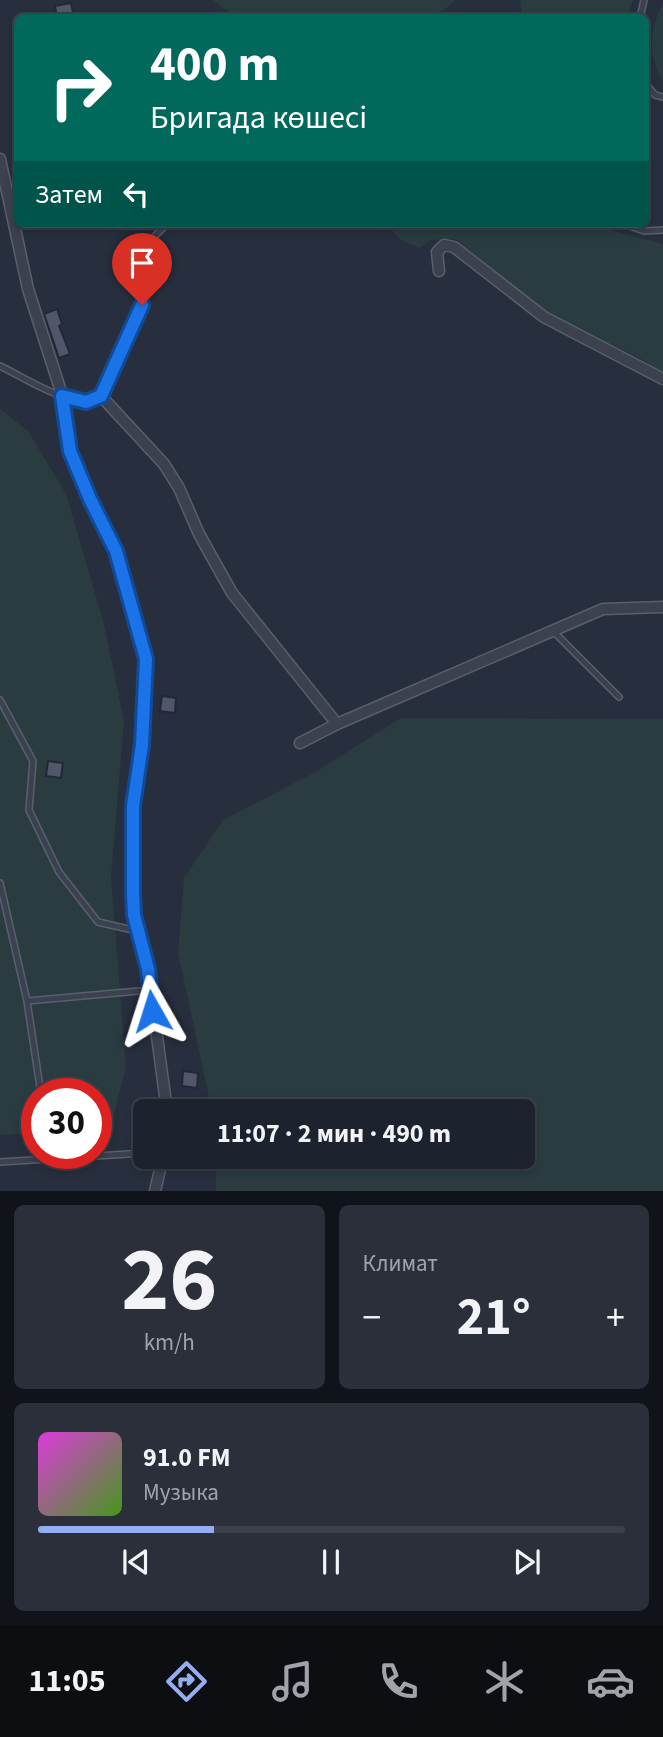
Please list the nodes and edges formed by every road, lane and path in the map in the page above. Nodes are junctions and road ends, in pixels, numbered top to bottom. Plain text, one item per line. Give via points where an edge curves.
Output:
1 (649, 88) edge
2 (663, 97) edge
3 (0, 159) edge
4 (14, 224) edge
5 (15, 228) edge
6 (163, 228) edge
7 (635, 228) edge
8 (663, 230) edge
9 (439, 271) dead end
10 (0, 366) edge
11 (663, 379) edge
12 (62, 396) junction
13 (101, 396) junction
14 (663, 607) edge
15 (552, 630) junction
16 (619, 697) dead end
17 (0, 700) edge
18 (337, 724) junction
19 (300, 743) dead end
20 (0, 883) edge
21 (137, 931) junction
22 (150, 990) junction
23 (27, 1001) junction
24 (39, 1078) edge
25 (165, 1099) edge
26 (133, 1154) edge
27 (0, 1162) edge
28 (160, 1169) edge
29 (155, 1191) edge

1 - 2 lane
3 - 4 street
5 - 12 street via 28,289
6 - 13 lane via 130,264 129,274 142,305
7 - 8 lane
9 - 11 street via 437,252 444,245 454,247 544,317
10 - 12 lane
12 - 13 lane via 86,402
12 - 21 street via 70,451 116,551 146,659 142,745 133,806
13 - 18 street via 164,464 232,593
14 - 15 street via 603,608
15 - 16 lane
15 - 18 street
17 - 21 lane via 33,761 29,810 58,872 98,922
18 - 19 street
20 - 23 lane
21 - 22 street
22 - 23 lane
22 - 25 street
23 - 24 lane
26 - 27 lane
28 - 29 street

